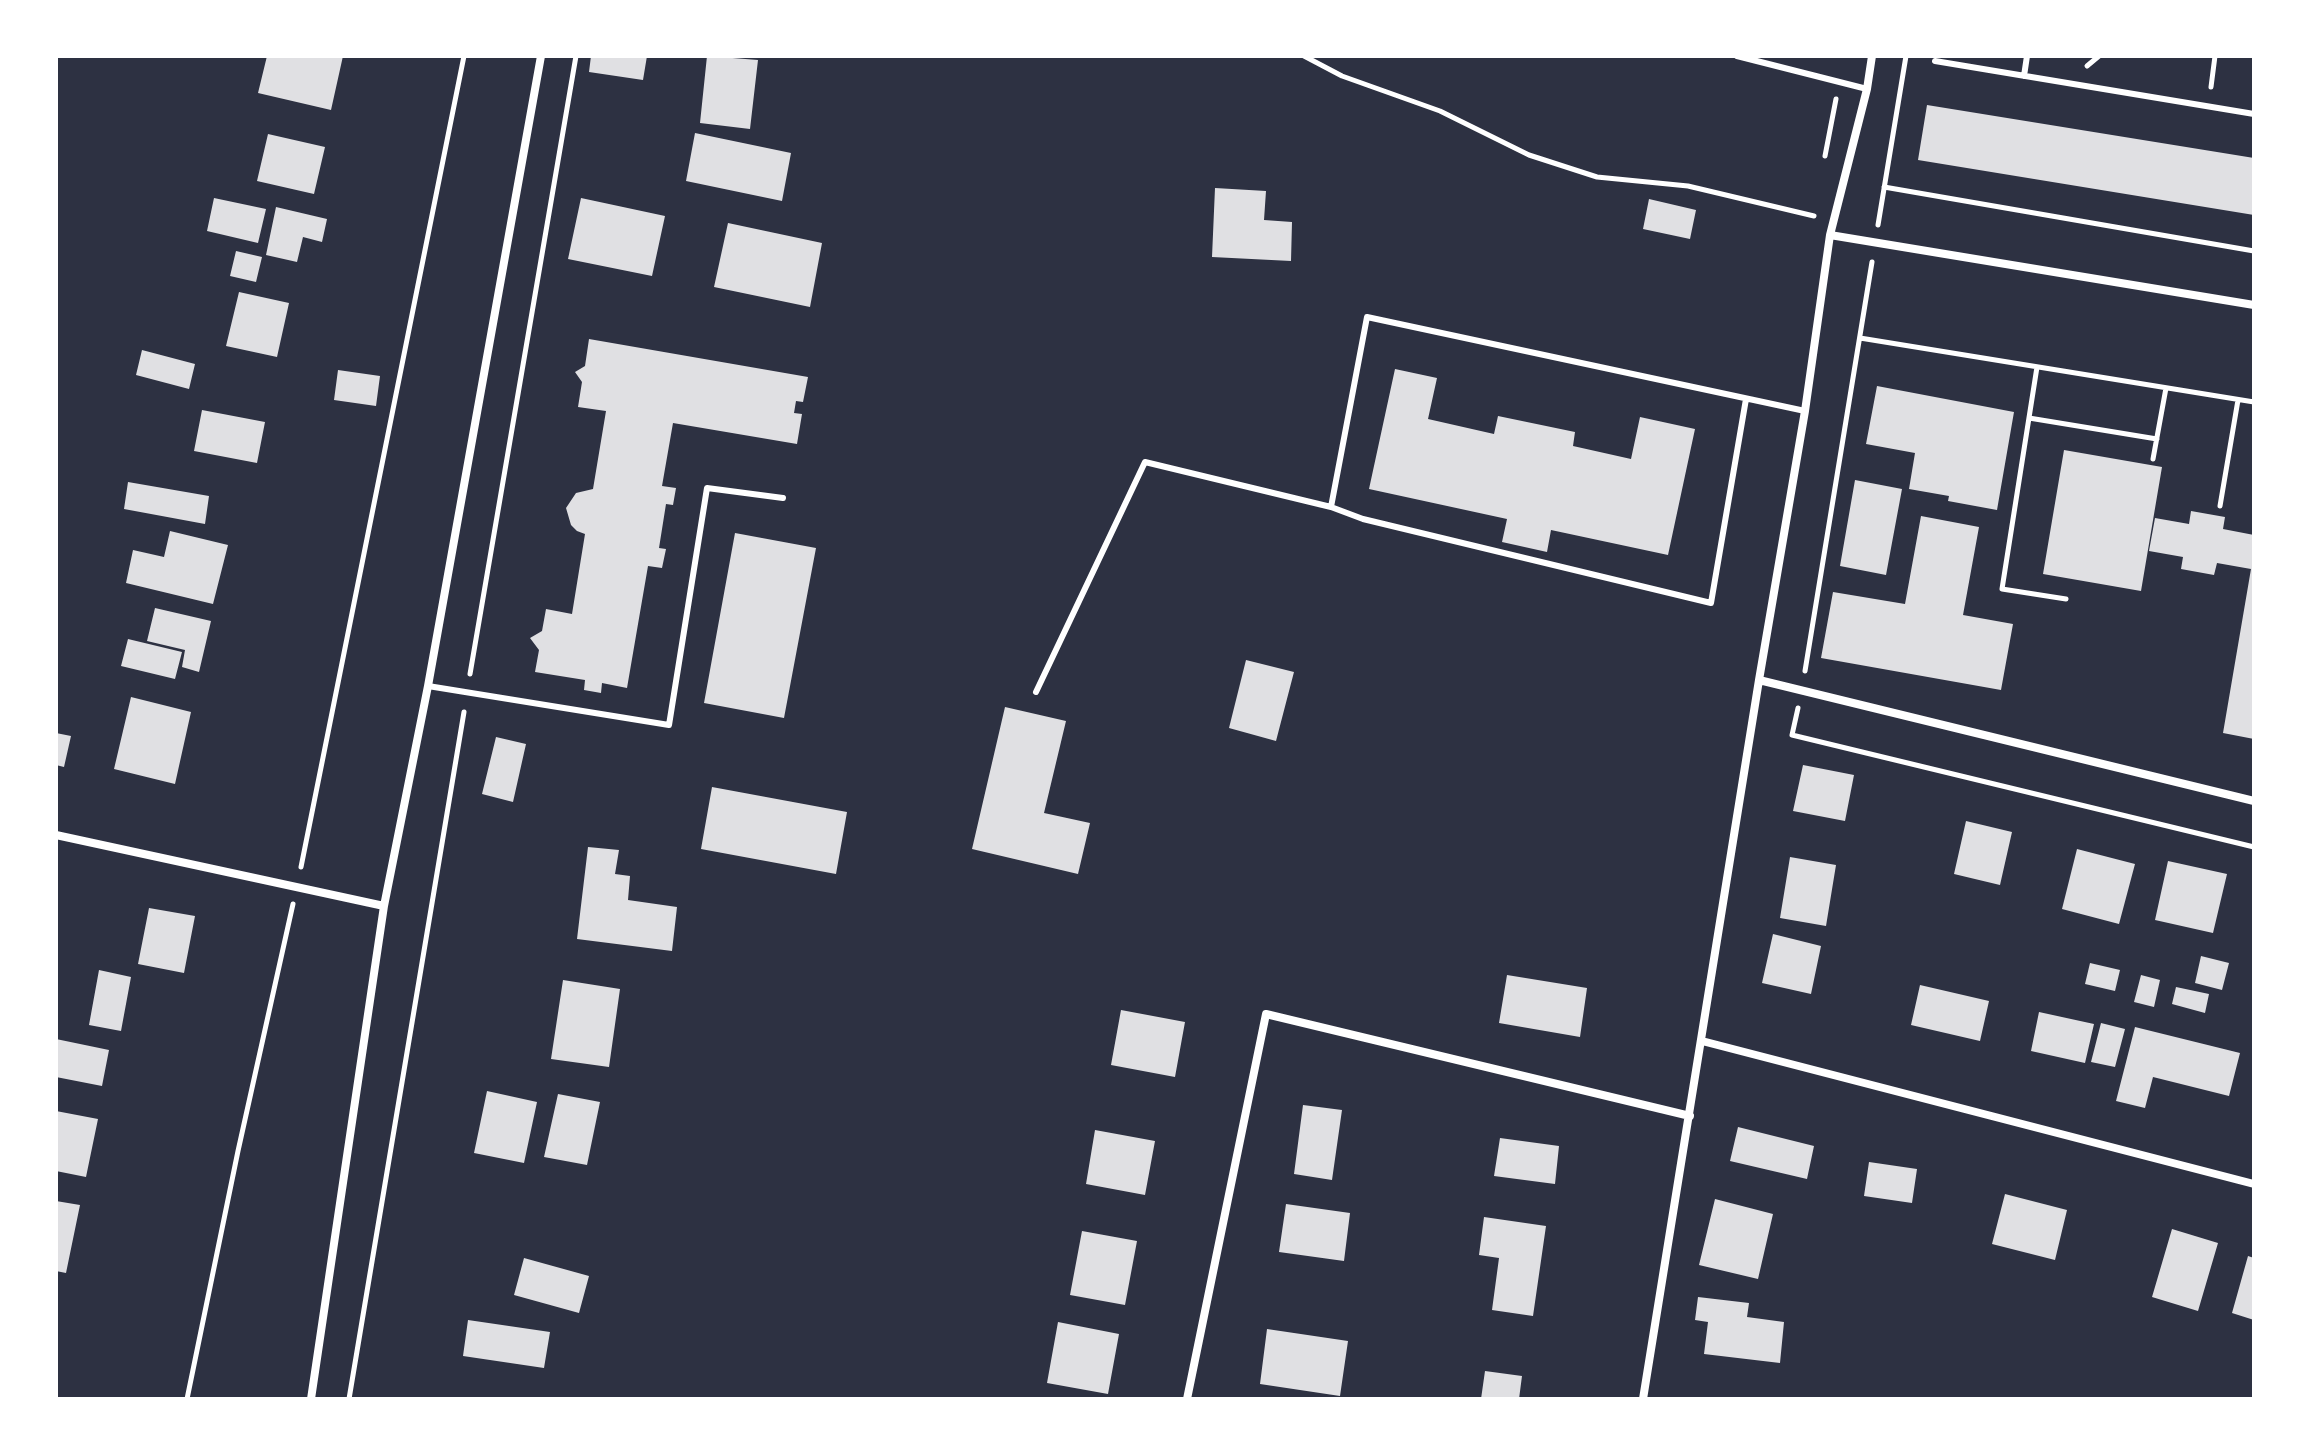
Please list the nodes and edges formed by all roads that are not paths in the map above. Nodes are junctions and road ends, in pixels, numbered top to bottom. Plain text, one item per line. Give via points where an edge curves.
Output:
1 (541, 56) edge
2 (1737, 56) edge
3 (1872, 56) edge
4 (2027, 56) edge
5 (1747, 57) edge
6 (1935, 61) dead end
7 (2024, 76) junction
8 (1867, 89) junction
9 (2254, 114) edge
10 (1830, 235) junction
11 (2254, 305) edge
12 (1746, 399) junction
13 (1805, 411) junction
14 (783, 498) dead end
15 (1331, 507) junction
16 (1759, 680) junction
17 (428, 686) junction
18 (1036, 692) dead end
19 (2254, 801) edge
20 (56, 835) edge
21 (384, 906) junction
22 (1702, 1041) junction
23 (1690, 1116) junction
24 (2254, 1184) edge
25 (311, 1399) edge
26 (1187, 1399) edge
27 (1643, 1399) edge

1 - 17 street
2 - 5 lane
3 - 8 street
4 - 7 lane
5 - 8 lane
6 - 7 lane
7 - 9 lane
8 - 10 street
10 - 11 street
10 - 13 street
12 - 13 lane
12 - 15 lane via 1367,317
12 - 15 lane via 1711,603
13 - 16 street
14 - 17 lane via 707,488 669,725
15 - 18 lane via 1145,462
16 - 19 street
16 - 22 street
17 - 21 street
20 - 21 street
21 - 25 street
22 - 23 street
22 - 24 street
23 - 26 street via 1266,1014
23 - 27 street

